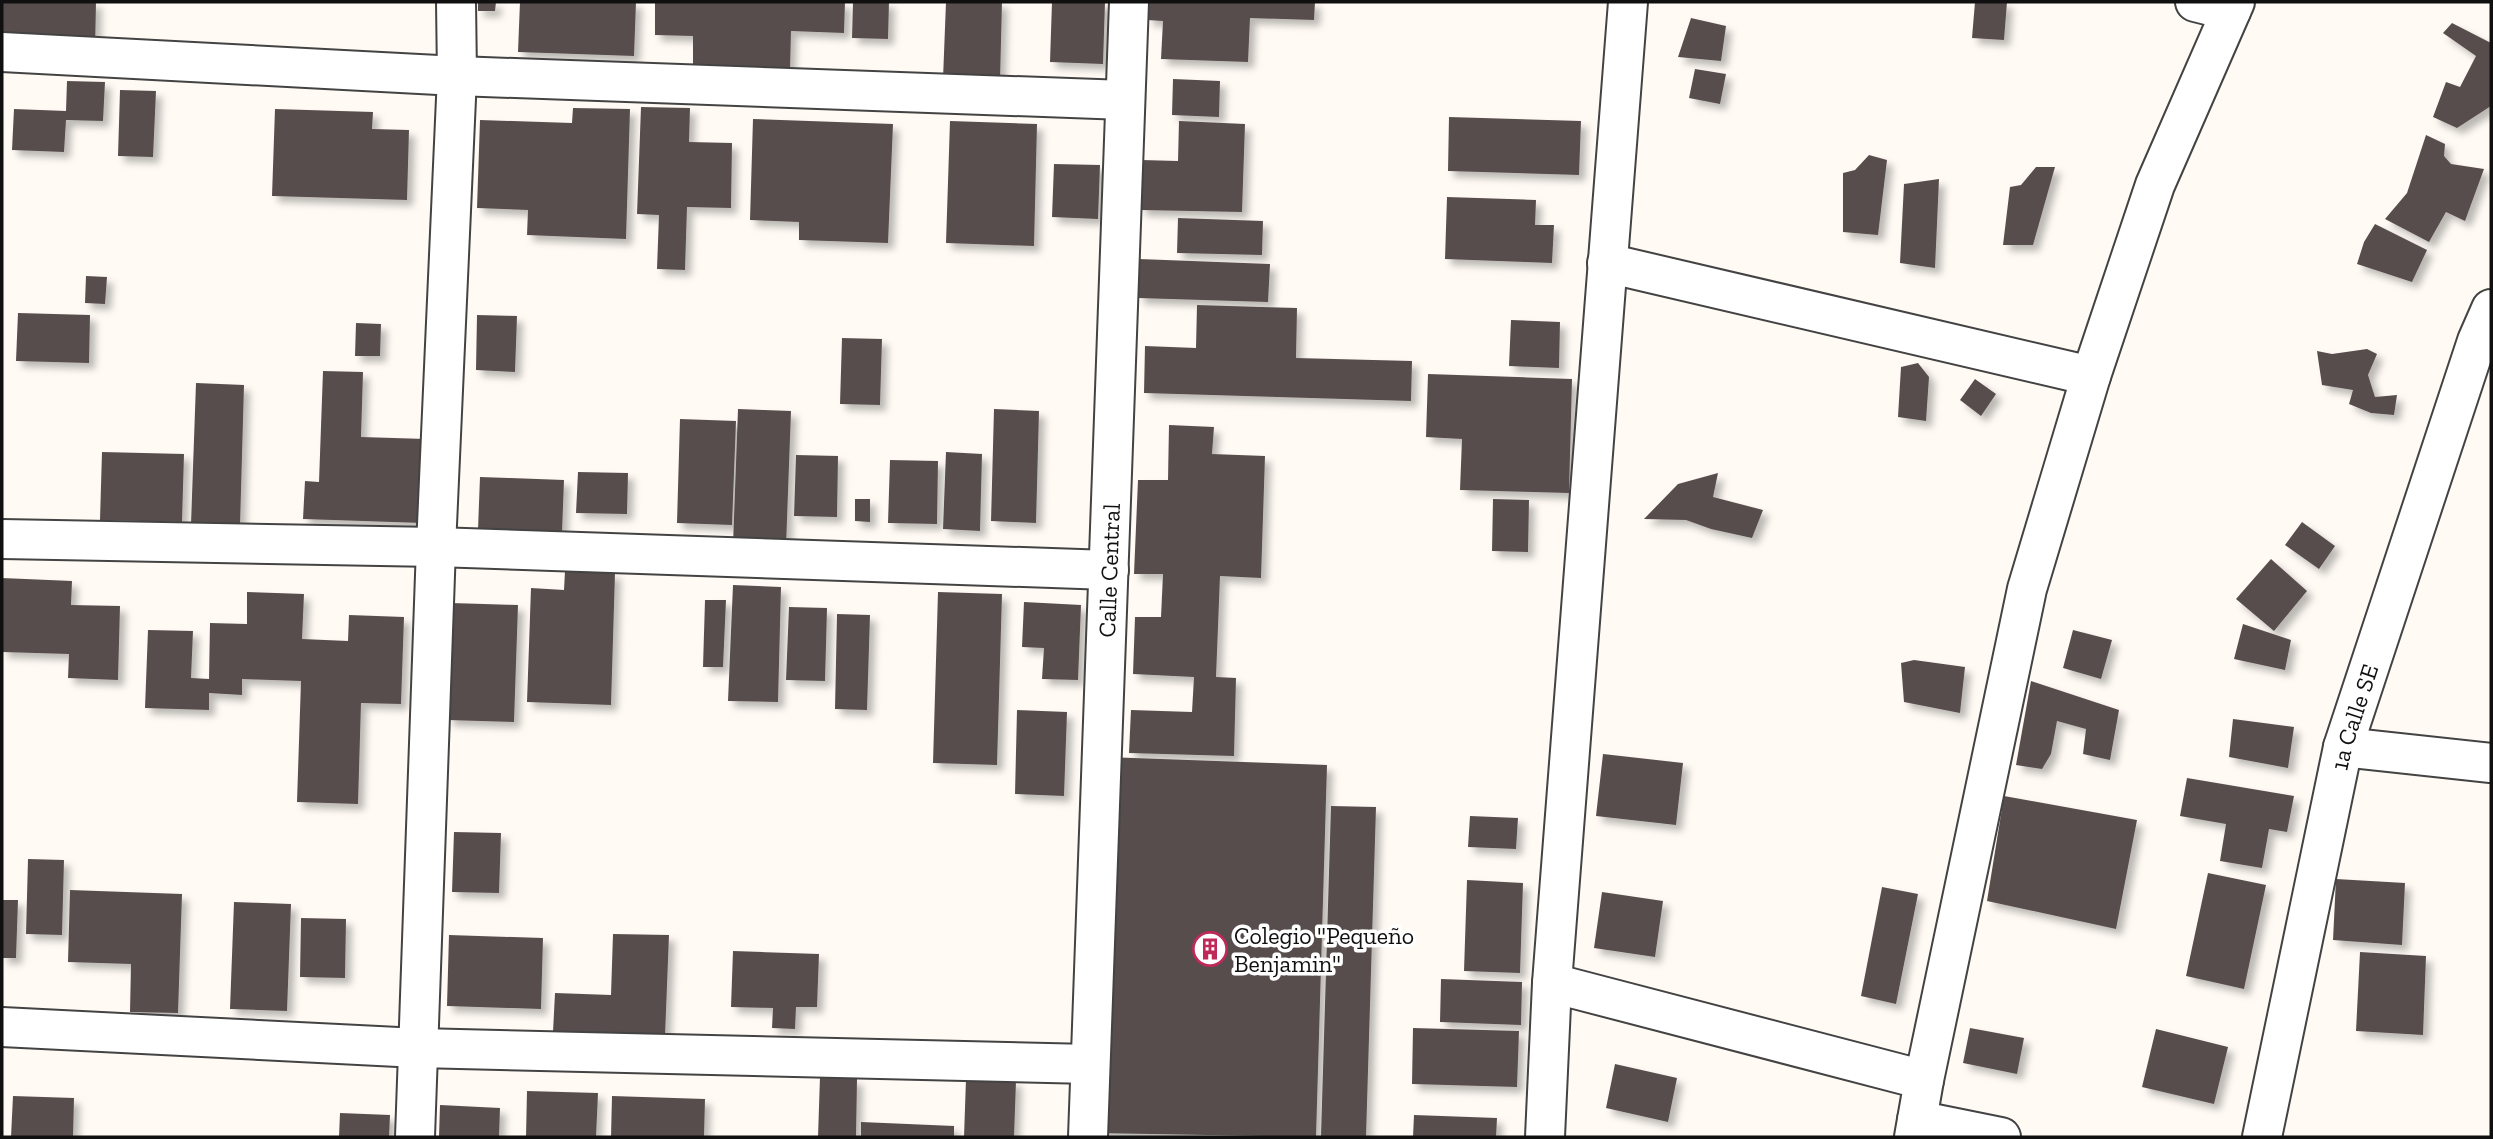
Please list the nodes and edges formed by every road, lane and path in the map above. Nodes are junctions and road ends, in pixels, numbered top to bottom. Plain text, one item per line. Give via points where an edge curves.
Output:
1 (456, 2) edge
2 (1129, 2) edge
3 (1628, 2) edge
4 (2220, 5) edge
5 (2, 52) edge
6 (457, 76) junction
7 (1125, 100) junction
8 (1607, 263) junction
9 (2487, 331) edge
10 (2091, 376) junction
11 (2, 539) edge
12 (436, 547) junction
13 (1109, 570) junction
14 (2343, 747) junction
15 (2491, 763) edge
16 (1552, 983) junction
17 (2, 1027) edge
18 (418, 1048) junction
19 (1090, 1064) junction
20 (1924, 1080) junction
21 (1916, 1128) edge
22 (415, 1137) edge
23 (1088, 1137) edge
24 (1545, 1137) edge
25 (2001, 1137) edge
26 (2262, 1137) edge

1 - 6 street
2 - 7 street, Calle Central
3 - 8 street
4 - 10 street
5 - 6 street
6 - 7 street
6 - 12 street
7 - 13 street, Calle Central
8 - 10 street
8 - 16 street
9 - 14 street, 1a Calle SE
10 - 20 street via 2027,589
11 - 12 street
12 - 13 street
12 - 18 street
13 - 19 street, Calle Central
14 - 15 street
14 - 26 street, 1a Calle SE
16 - 20 street
16 - 24 street
17 - 18 street
18 - 19 street
18 - 22 street
19 - 23 street, Calle Central
20 - 21 street
21 - 25 street

